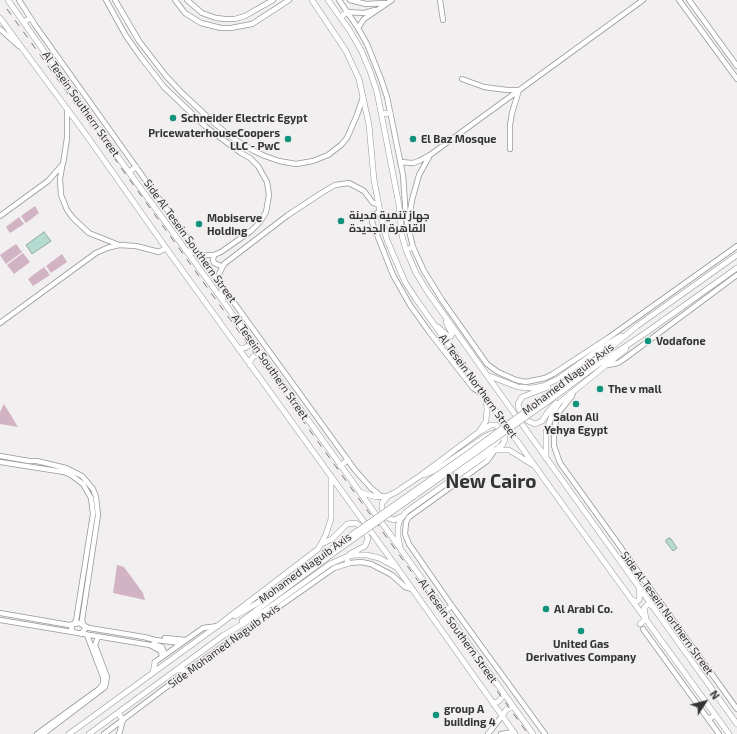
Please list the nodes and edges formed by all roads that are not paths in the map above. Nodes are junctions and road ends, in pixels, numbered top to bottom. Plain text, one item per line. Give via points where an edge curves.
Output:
1 (8, 0) edge
2 (106, 0) edge
3 (115, 0) edge
4 (175, 0) edge
5 (187, 0) edge
6 (273, 0) edge
7 (287, 0) edge
8 (307, 0) edge
9 (328, 0) edge
10 (338, 0) edge
11 (350, 0) edge
12 (440, 0) edge
13 (643, 0) edge
14 (679, 0) edge
15 (690, 0) edge
16 (21, 1) edge
17 (313, 1) edge
18 (389, 2) edge
19 (380, 8) junction
20 (347, 12) junction
21 (341, 17) junction
22 (0, 18) edge
23 (30, 18) junction
24 (443, 20) dead end
25 (24, 22) junction
26 (358, 28) junction
27 (0, 29) edge
28 (22, 48) junction
29 (737, 66) edge
30 (160, 68) junction
31 (154, 75) junction
32 (166, 76) junction
33 (462, 79) dead end
34 (737, 79) edge
35 (159, 81) junction
36 (519, 90) junction
37 (363, 95) junction
38 (67, 110) junction
39 (390, 113) junction
40 (381, 114) junction
41 (510, 149) dead end
42 (254, 151) junction
43 (430, 155) junction
44 (250, 158) junction
45 (400, 162) junction
46 (136, 167) junction
47 (129, 172) junction
48 (58, 174) junction
49 (378, 204) junction
50 (380, 211) junction
51 (0, 216) edge
52 (408, 228) junction
53 (384, 230) junction
54 (375, 233) junction
55 (109, 242) junction
56 (119, 245) junction
57 (737, 246) edge
58 (413, 247) junction
59 (107, 248) junction
60 (166, 248) junction
61 (185, 250) junction
62 (406, 250) junction
63 (199, 254) junction
64 (737, 254) edge
65 (214, 255) junction
66 (221, 266) junction
67 (737, 268) edge
68 (737, 275) edge
69 (220, 283) junction
70 (697, 300) junction
71 (223, 301) junction
72 (444, 315) junction
73 (0, 323) edge
74 (432, 323) junction
75 (637, 326) junction
76 (644, 334) junction
77 (250, 340) junction
78 (238, 348) junction
79 (261, 354) junction
80 (487, 364) junction
81 (250, 365) junction
82 (608, 365) junction
83 (481, 368) junction
84 (486, 374) junction
85 (558, 379) junction
86 (573, 392) junction
87 (485, 395) junction
88 (567, 396) junction
89 (548, 398) junction
90 (479, 432) junction
91 (500, 433) junction
92 (495, 450) junction
93 (0, 456) edge
94 (546, 458) junction
95 (348, 460) junction
96 (33, 461) junction
97 (0, 462) edge
98 (41, 462) junction
99 (340, 466) junction
100 (32, 467) junction
101 (535, 467) junction
102 (39, 468) junction
103 (331, 476) junction
104 (420, 476) junction
105 (358, 491) junction
106 (432, 493) junction
107 (385, 496) junction
108 (403, 515) junction
109 (322, 544) junction
110 (334, 550) junction
111 (400, 550) junction
112 (346, 557) junction
113 (348, 563) junction
114 (398, 569) junction
115 (638, 587) junction
116 (412, 589) junction
117 (630, 598) junction
118 (452, 606) junction
119 (652, 607) junction
120 (444, 611) junction
121 (0, 613) edge
122 (646, 619) junction
123 (0, 620) edge
124 (74, 624) junction
125 (640, 624) dead end
126 (219, 625) junction
127 (84, 626) junction
128 (644, 629) dead end
129 (73, 632) junction
130 (84, 634) junction
131 (98, 636) junction
132 (224, 636) junction
133 (144, 637) junction
134 (153, 642) junction
135 (183, 642) junction
136 (143, 644) junction
137 (163, 656) junction
138 (155, 662) joint
139 (178, 670) junction
140 (189, 670) junction
141 (153, 673) junction
142 (504, 694) junction
143 (493, 704) junction
144 (513, 706) junction
145 (737, 709) edge
146 (118, 712) junction
147 (715, 715) junction
148 (502, 716) junction
149 (709, 719) junction
150 (123, 720) junction
151 (56, 723) junction
152 (737, 724) edge
153 (514, 733) edge
154 (37, 734) edge
155 (43, 734) edge
156 (69, 734) edge
157 (89, 734) edge
158 (104, 734) edge
159 (119, 734) edge
160 (488, 734) edge
161 (501, 734) edge
162 (533, 734) edge
163 (545, 734) edge
164 (720, 734) edge
165 (729, 734) edge

1 - 25 main road, Al Tesein Southern Street
2 - 31 street via 126,36
3 - 30 street via 137,37
4 - 7 street via 185,13 201,23 221,28 252,24
5 - 6 street via 202,13 225,19 245,16
8 - 17 street
9 - 21 main road, Al Tesein Northern Street
10 - 20 street
11 - 18 street via 366,4
12 - 24 street
13 - 36 street
14 - 34 street
15 - 29 street
16 - 23 street, Side Al Tesein Southern Street
17 - 37 main road, Al Tesein Northern Street via 346,51 359,79
18 - 19 street
19 - 20 street via 364,13
19 - 26 street via 364,19
20 - 21 main road
20 - 26 street
21 - 40 main road, Al Tesein Northern Street via 361,50 370,71
22 - 28 main road, Al Tesein Southern Street
23 - 25 main road
23 - 46 street, Side Al Tesein Southern Street
25 - 47 main road, Al Tesein Southern Street
26 - 39 street via 382,79
27 - 28 street
28 - 38 main road, Al Tesein Southern Street
30 - 31 street
30 - 32 street
31 - 35 street
32 - 35 street
32 - 42 street via 214,123
33 - 36 street via 496,89
35 - 44 street via 206,127
36 - 41 street via 511,119
36 - 43 street
37 - 42 street via 347,138 321,158 304,163 288,163
37 - 49 main road, Al Tesein Northern Street
38 - 48 street via 67,138 63,164
38 - 60 main road, Al Tesein Southern Street
39 - 40 main road
39 - 45 street
40 - 62 main road, Al Tesein Northern Street
42 - 44 street
43 - 45 street via 413,163
43 - 52 street via 419,175
44 - 65 street via 267,182 269,195 266,212 251,231
45 - 52 street
46 - 47 main road
46 - 63 street, Side Al Tesein Southern Street
47 - 61 main road, Al Tesein Southern Street
48 - 51 street
48 - 55 street via 67,210 89,233
49 - 50 main road, Al Tesein Northern Street
49 - 66 street via 373,203 367,194 355,185 336,185 307,202
50 - 53 main road, Al Tesein Northern Street
50 - 54 street via 372,218
52 - 58 street
53 - 54 main road
53 - 74 main road, Al Tesein Northern Street via 405,282
54 - 87 street via 393,275 417,315 473,388
55 - 56 street
55 - 59 street
56 - 59 street
56 - 60 street via 160,252
57 - 80 street via 553,374 526,382 507,377
58 - 62 main road
58 - 80 street via 432,286
59 - 73 street via 96,253
60 - 78 main road, Al Tesein Southern Street
61 - 63 street
61 - 71 main road, Al Tesein Southern Street
62 - 72 main road, Al Tesein Northern Street via 416,273
63 - 65 street
63 - 69 street, Side Al Tesein Southern Street
64 - 75 main road, Mohamed Naguib Axis
65 - 66 street via 214,263
66 - 69 street
67 - 70 main road, Mohamed Naguib Axis
68 - 70 street
69 - 71 street
69 - 95 street, Side Al Tesein Southern Street
70 - 76 main road, Mohamed Naguib Axis
70 - 82 street via 624,359
71 - 77 main road, Al Tesein Southern Street
72 - 74 main road via 451,336
72 - 83 main road, Al Tesein Northern Street
74 - 87 main road, Al Tesein Northern Street
75 - 85 main road
75 - 89 main road, Mohamed Naguib Axis
76 - 82 main road
76 - 89 main road, Mohamed Naguib Axis
77 - 78 main road via 245,348
77 - 79 main road, Al Tesein Southern Street
78 - 81 main road, Al Tesein Southern Street
79 - 81 main road via 254,356
79 - 99 main road, Al Tesein Southern Street
80 - 83 main road
81 - 103 main road, Al Tesein Southern Street
82 - 86 main road
83 - 84 main road, Al Tesein Northern Street
84 - 85 main road via 510,385 525,388 543,386
84 - 94 main road, Al Tesein Northern Street
85 - 88 main road via 543,390 522,397 519,400 519,409 531,424 539,424 553,406
86 - 88 main road
86 - 145 street, Side Al Tesein Northern Street via 556,420 553,433 554,446 562,468
87 - 90 main road via 486,421
87 - 101 main road, Al Tesein Northern Street
88 - 94 main road via 556,407 549,421 546,432
89 - 91 main road, Mohamed Naguib Axis, bridge
90 - 92 main road via 491,425 498,427 505,439
90 - 104 main road
91 - 104 main road, bridge via 486,436 436,470
91 - 106 main road via 496,443 449,477
91 - 110 main road, Mohamed Naguib Axis, bridge
92 - 101 main road via 509,450
92 - 106 main road
92 - 118 street via 487,461 409,517 404,528 409,544
93 - 96 street
94 - 115 main road, Al Tesein Northern Street
95 - 99 main road
95 - 107 street, Side Al Tesein Southern Street via 363,480
96 - 98 street
96 - 100 street
97 - 100 street
98 - 102 street
98 - 127 street via 74,471 88,482 96,497 98,515 82,620
99 - 105 main road, Al Tesein Southern Street
100 - 102 street
101 - 117 main road, Al Tesein Northern Street
102 - 124 street via 71,475 83,484 91,498 92,515
103 - 109 main road, Mohamed Naguib Axis via 330,519
103 - 114 main road, Al Tesein Southern Street
104 - 107 main road
105 - 107 main road via 370,496
105 - 111 main road, Al Tesein Southern Street
106 - 108 main road
107 - 108 main road via 382,503 385,516 394,520
108 - 111 main road via 397,532
109 - 112 main road via 347,524 359,525 368,538 367,544
109 - 126 main road, Mohamed Naguib Axis
110 - 126 main road, Mohamed Naguib Axis via 256,604
110 - 132 main road, Mohamed Naguib Axis
111 - 120 main road, Al Tesein Southern Street
112 - 113 main road
112 - 114 main road, Mohamed Naguib Axis via 354,555 379,558
112 - 132 main road, Mohamed Naguib Axis via 330,564 263,612
113 - 116 street via 371,564 392,575 404,588
113 - 140 street, Side Mohamed Naguib Axis via 334,568
114 - 116 main road, Al Tesein Southern Street
115 - 117 main road via 639,600 636,602
115 - 119 main road, Al Tesein Northern Street
116 - 143 main road, Al Tesein Southern Street
117 - 122 main road, Al Tesein Northern Street
118 - 120 main road
118 - 163 street
119 - 122 main road via 648,604 644,608
119 - 152 main road, Al Tesein Northern Street
120 - 142 main road, Al Tesein Southern Street
121 - 124 street
122 - 125 main road
122 - 147 main road, Al Tesein Northern Street
123 - 129 street
124 - 127 street
124 - 129 street via 71,629
126 - 135 street, Side Mohamed Naguib Axis via 203,628
126 - 141 main road, Mohamed Naguib Axis
127 - 130 street
127 - 133 street
128 - 149 street
129 - 130 street
130 - 131 street
130 - 151 street via 103,677 103,684
131 - 136 street
131 - 151 street via 95,645 107,677 106,687
132 - 139 main road, Mohamed Naguib Axis
133 - 134 street
133 - 136 street
134 - 135 street
134 - 136 street
134 - 137 street via 162,647
135 - 137 street, Side Mohamed Naguib Axis
137 - 138 street, Side Mohamed Naguib Axis
138 - 141 main road
139 - 140 main road
139 - 146 main road, Mohamed Naguib Axis
140 - 150 street, Side Mohamed Naguib Axis
141 - 156 main road, Mohamed Naguib Axis
142 - 143 main road
142 - 144 main road, Al Tesein Southern Street
143 - 148 main road, Al Tesein Southern Street
144 - 148 main road
144 - 162 main road, Al Tesein Southern Street
146 - 150 main road
146 - 157 main road, Mohamed Naguib Axis
147 - 149 main road
147 - 165 main road, Al Tesein Northern Street
148 - 153 main road, Al Tesein Southern Street
148 - 160 street
149 - 164 street
150 - 158 street, Side Mohamed Naguib Axis
150 - 159 street
151 - 154 street
151 - 155 street
153 - 161 street

